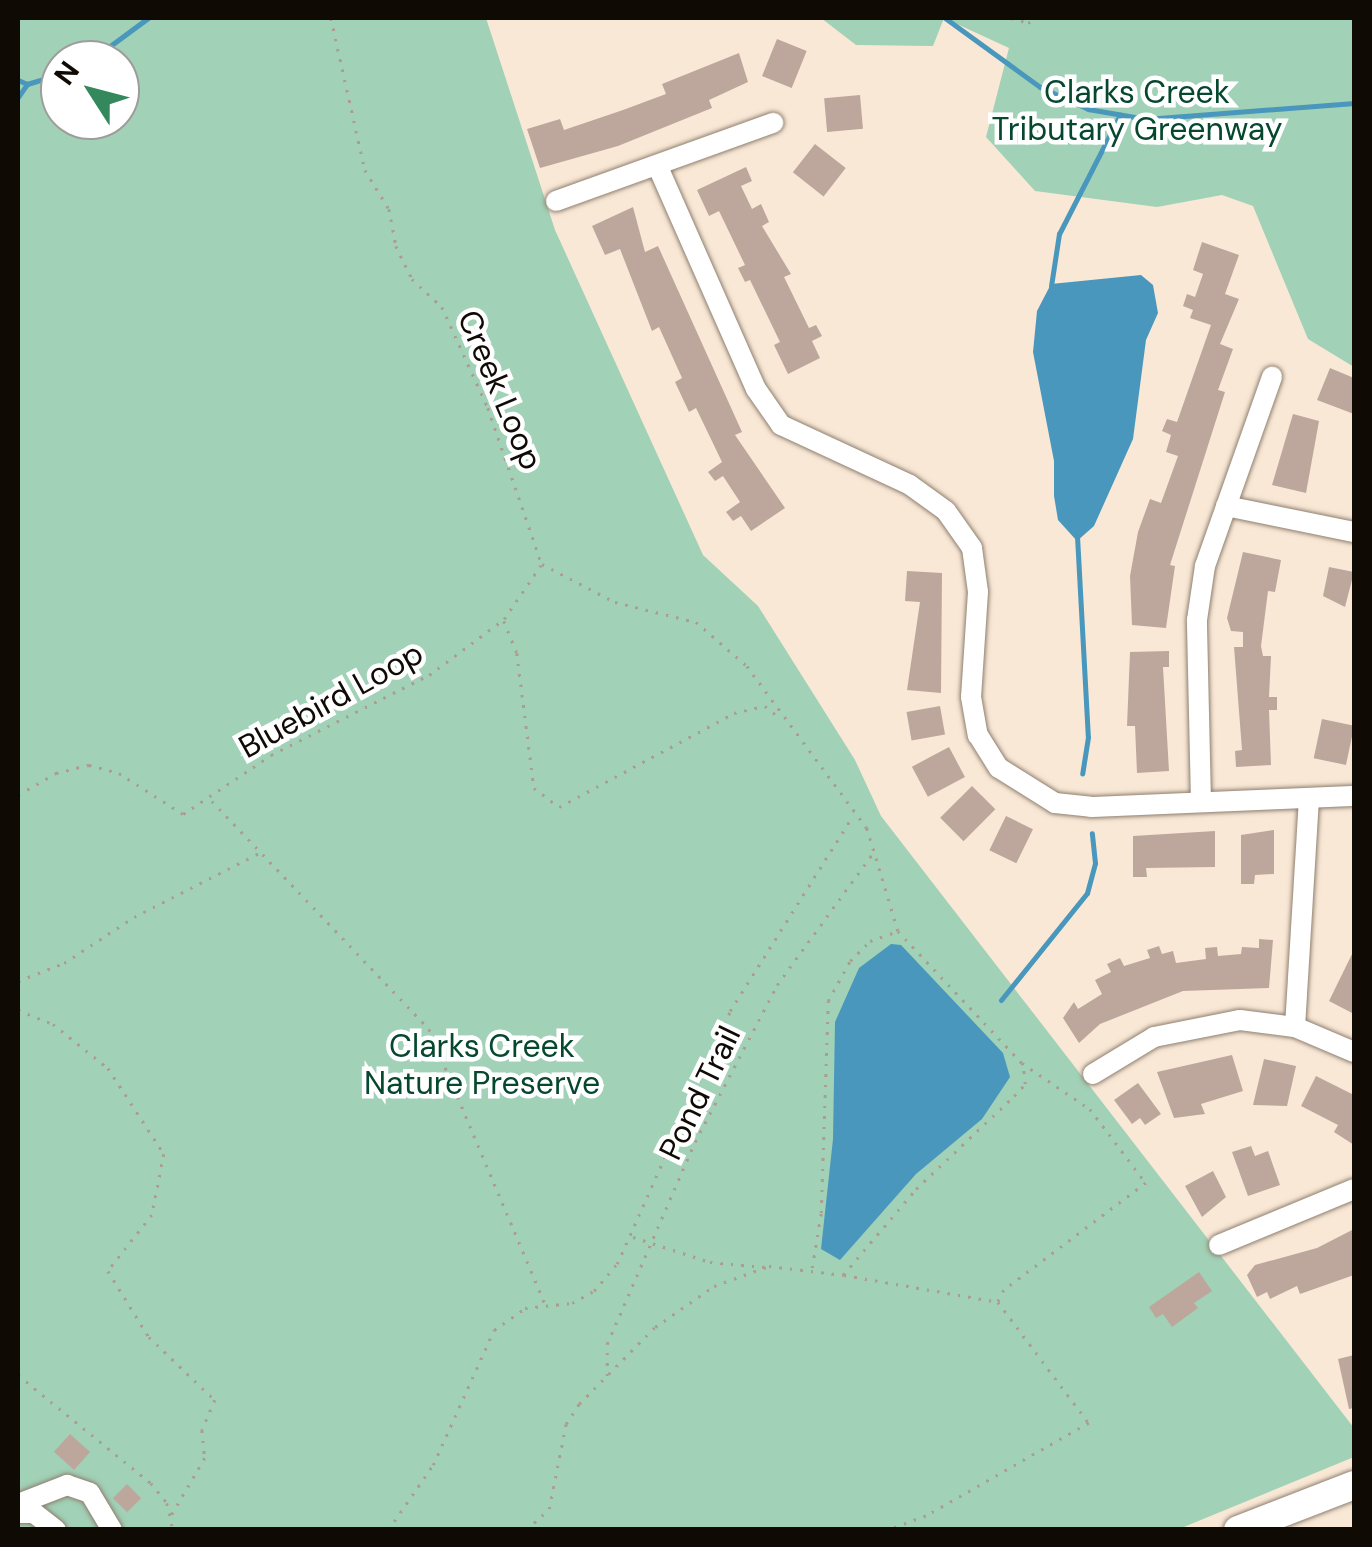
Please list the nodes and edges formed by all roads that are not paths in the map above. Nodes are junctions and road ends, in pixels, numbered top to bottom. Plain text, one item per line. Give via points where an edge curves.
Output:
1 (772, 123) dead end
2 (658, 167) junction
3 (556, 201) dead end
4 (1272, 378) dead end
5 (1226, 506) junction
6 (1354, 532) edge
7 (1354, 796) edge
8 (1309, 798) junction
9 (1201, 802) junction
10 (1296, 1027) junction
11 (1354, 1052) edge
12 (1093, 1074) dead end
13 (1354, 1188) edge
14 (1219, 1245) dead end
15 (1354, 1485) edge
16 (18, 1504) edge
17 (18, 1513) edge
18 (56, 1530) edge
19 (112, 1530) edge
20 (1238, 1530) edge

1 - 2 street
2 - 3 street
2 - 9 street via 756,389 781,425 910,486 946,512 972,548 978,592 970,697 978,736 998,768 1054,803
4 - 5 street
5 - 6 street
5 - 9 street via 1205,566 1197,620
7 - 8 street
8 - 9 street
8 - 10 street
10 - 11 street
10 - 12 street via 1240,1020 1194,1024 1122,1051
13 - 14 street
15 - 20 main road
16 - 19 street via 67,1485 90,1493
17 - 18 street via 34,1513

